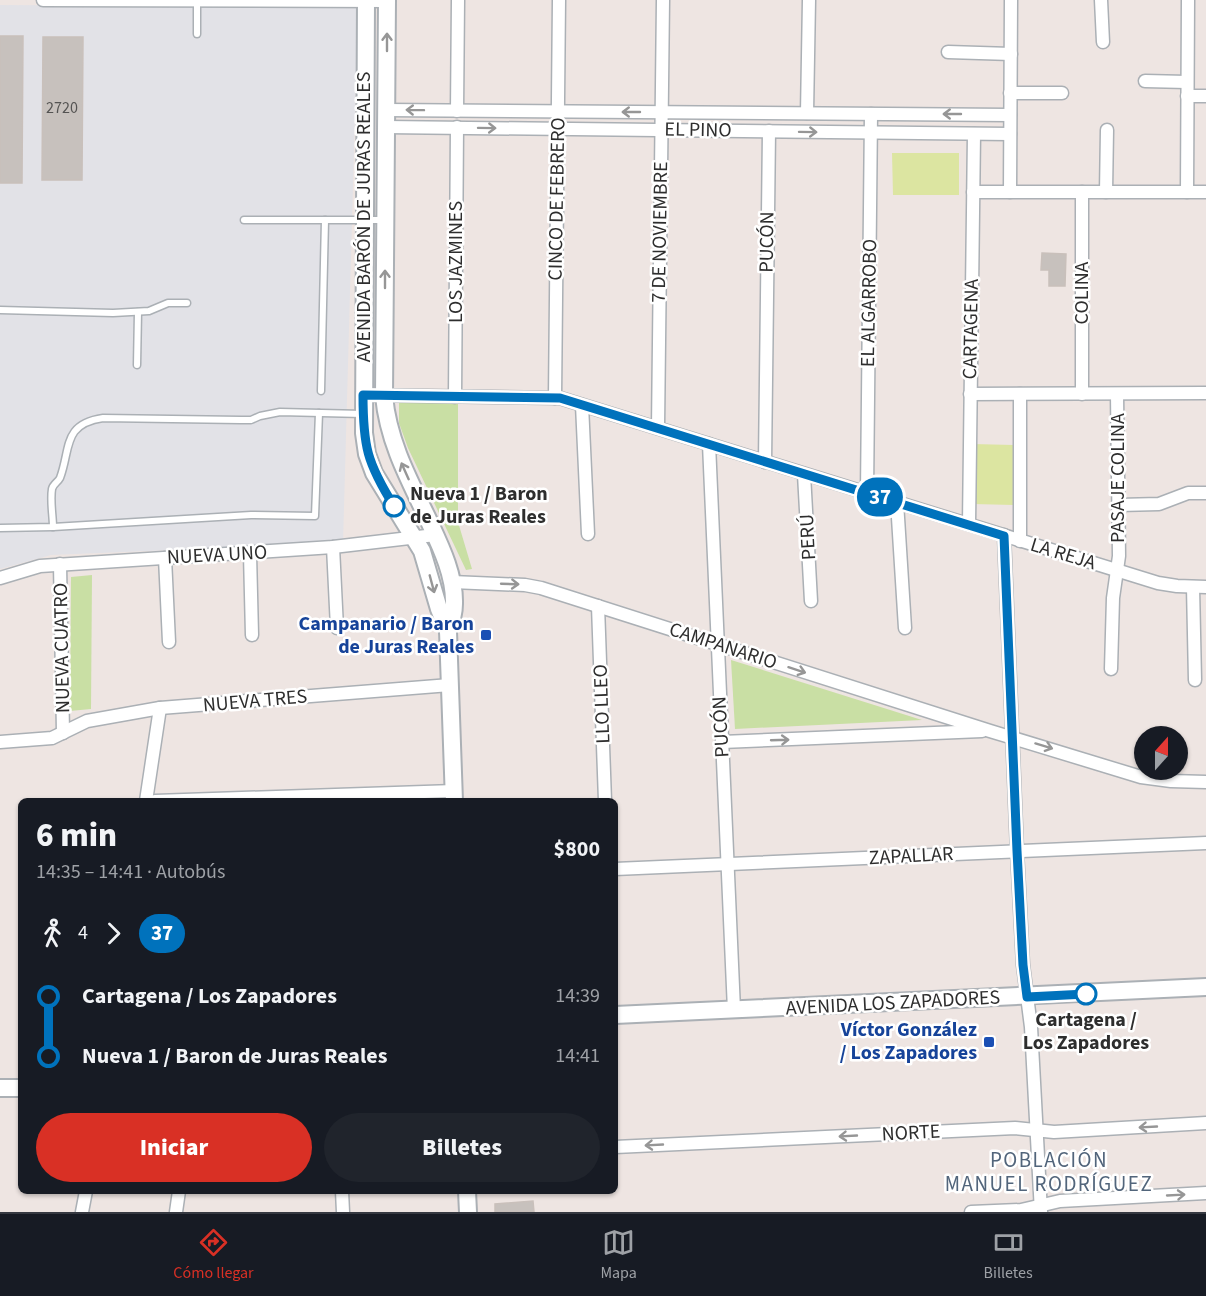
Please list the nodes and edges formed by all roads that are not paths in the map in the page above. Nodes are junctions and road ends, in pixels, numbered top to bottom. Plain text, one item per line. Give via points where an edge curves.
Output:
1 (43, 0) edge
2 (458, 0) edge
3 (559, 0) edge
4 (663, 0) edge
5 (809, 0) edge
6 (1011, 0) edge
7 (1101, 0) edge
8 (1188, 0) edge
9 (196, 1) edge
10 (366, 1) edge
11 (387, 1) edge
12 (197, 34) dead end
13 (1103, 42) dead end
14 (948, 52) dead end
15 (1011, 54) junction
16 (1145, 81) dead end
17 (1187, 82) junction
18 (1010, 93) junction
19 (1062, 93) dead end
20 (1187, 96) junction
21 (1206, 96) edge
22 (457, 111) junction
23 (558, 112) junction
24 (661, 112) junction
25 (807, 113) junction
26 (871, 114) junction
27 (1010, 115) junction
28 (386, 118) junction
29 (457, 128) junction
30 (558, 129) junction
31 (661, 130) junction
32 (1107, 130) dead end
33 (768, 131) junction
34 (871, 132) junction
35 (974, 134) junction
36 (1010, 134) junction
37 (973, 192) junction
38 (1010, 192) junction
39 (1082, 192) junction
40 (1106, 192) junction
41 (1187, 192) junction
42 (1206, 192) edge
43 (244, 220) dead end
44 (325, 220) junction
45 (364, 220) junction
46 (385, 220) junction
47 (187, 303) dead end
48 (0, 310) edge
49 (138, 312) junction
50 (137, 365) dead end
51 (321, 392) dead end
52 (1082, 393) junction
53 (1206, 393) edge
54 (970, 394) junction
55 (1020, 394) junction
56 (1117, 394) junction
57 (363, 395) junction
58 (384, 396) junction
59 (454, 396) junction
60 (555, 398) junction
61 (582, 405) junction
62 (318, 413) junction
63 (363, 414) junction
64 (658, 428) junction
65 (709, 444) junction
66 (765, 462) junction
67 (804, 474) junction
68 (867, 493) junction
69 (1206, 493) edge
70 (897, 502) junction
71 (1119, 505) junction
72 (969, 524) junction
73 (53, 527) junction
74 (0, 528) edge
75 (588, 534) dead end
76 (435, 535) junction
77 (1004, 536) junction
78 (414, 538) junction
79 (1020, 541) junction
80 (333, 547) junction
81 (250, 554) junction
82 (165, 558) junction
83 (60, 564) junction
84 (1117, 570) junction
85 (0, 578) edge
86 (452, 582) junction
87 (1193, 587) junction
88 (1206, 587) edge
89 (812, 601) dead end
90 (598, 606) junction
91 (338, 628) dead end
92 (905, 628) dead end
93 (448, 632) junction
94 (252, 635) dead end
95 (168, 642) dead end
96 (718, 645) junction
97 (1112, 669) dead end
98 (1195, 680) dead end
99 (450, 685) junction
100 (160, 708) junction
101 (990, 731) junction
102 (63, 732) junction
103 (1012, 736) junction
104 (0, 742) edge
105 (722, 742) junction
106 (1206, 782) edge
107 (454, 796) edge
108 (146, 798) edge
109 (335, 798) edge
110 (605, 798) edge
111 (1206, 843) edge
112 (1017, 851) junction
113 (728, 864) junction
114 (618, 869) edge
115 (1206, 987) edge
116 (1027, 997) junction
117 (734, 1010) junction
118 (618, 1016) edge
119 (0, 1088) edge
120 (18, 1088) edge
121 (1206, 1123) edge
122 (1036, 1130) junction
123 (618, 1147) edge
124 (1206, 1193) edge
125 (85, 1194) edge
126 (179, 1194) edge
127 (342, 1194) edge
128 (467, 1194) edge
129 (1041, 1209) edge
130 (82, 1212) edge
131 (176, 1212) edge
132 (343, 1212) edge
133 (468, 1212) edge
134 (971, 1212) edge

1 - 9 street
2 - 22 street
3 - 23 street, CINCO DE FEBRERO
4 - 24 street, 7 DE NOVIEMBRE
5 - 25 street
6 - 15 street
7 - 13 street
8 - 17 street
9 - 10 street
9 - 12 lane
10 - 11 street
10 - 45 street, AVENIDA BARÓN DE JURAS REALES
28 -> 11 street, AVENIDA BARÓN DE JURAS REALES
14 - 15 street
15 - 18 street
16 - 17 street
17 - 20 street
18 - 19 street
18 - 27 street
20 - 21 street
20 - 41 street
22 - 23 street, EL PINO
22 -> 28 street, EL PINO
24 -> 23 street, EL PINO
23 - 30 street, CINCO DE FEBRERO
24 - 25 street, EL PINO
24 - 31 street, 7 DE NOVIEMBRE
25 - 26 street, EL PINO
27 -> 26 street, EL PINO
26 - 34 street, EL ALGARROBO
27 - 36 street
28 - 29 street, EL PINO
28 - 46 street, AVENIDA BARÓN DE JURAS REALES
29 -> 30 street, EL PINO
29 - 59 street, LOS JAZMINES
30 - 31 street, EL PINO
30 - 60 street, CINCO DE FEBRERO
31 - 33 street, EL PINO
31 - 64 street, 7 DE NOVIEMBRE
32 - 40 street
33 -> 34 street, EL PINO
33 - 66 street, PUCÓN
34 - 35 street, EL PINO
34 - 68 street, EL ALGARROBO
35 - 36 street, EL PINO
35 - 37 street, CARTAGENA
36 - 38 street
37 - 38 street
37 - 54 street, CARTAGENA
38 - 39 street
39 - 40 street
39 - 52 street, COLINA
40 - 41 street
41 - 42 street
43 - 44 lane
44 - 45 lane
44 - 51 lane
45 - 46 lane
45 - 57 street, AVENIDA BARÓN DE JURAS REALES
58 -> 46 street, AVENIDA BARÓN DE JURAS REALES
47 - 49 lane via 168,303
48 - 49 lane
49 - 50 lane
52 - 55 street
52 - 56 street
53 - 56 street
54 - 55 street
54 - 72 street, CARTAGENA
55 - 79 street
56 - 71 street, PASAJE COLINA
57 - 58 street, LA REJA
57 - 63 street, AVENIDA BARÓN DE JURAS REALES
58 - 59 street, LA REJA
76 -> 58 street, AVENIDA BARÓN DE JURAS REALES via 394,444
59 - 60 street, LA REJA
60 - 61 street, LA REJA
61 - 64 street, LA REJA
61 - 75 street
62 - 63 lane
62 - 73 lane via 270,413 251,420 91,419 73,434 66,448 60,480 52,488
62 - 73 lane via 315,516 251,515
63 - 78 street, AVENIDA BARÓN DE JURAS REALES via 367,454 374,473
64 - 65 street, LA REJA
65 - 66 street, LA REJA
65 - 96 street, PUCÓN
66 - 67 street, LA REJA
67 - 68 street, LA REJA
67 - 89 street, PERÚ
68 - 70 street, LA REJA
69 - 71 street via 1188,494 1159,504
70 - 72 street, LA REJA
70 - 92 street
71 - 84 street, PASAJE COLINA
72 - 77 street, LA REJA
73 - 74 lane
76 - 78 street, NUEVA UNO
76 - 86 street, AVENIDA BARÓN DE JURAS REALES
77 - 79 street, LA REJA
77 - 103 street
78 - 80 street, NUEVA UNO
78 -> 93 street, AVENIDA BARÓN DE JURAS REALES via 428,567
79 - 84 street, LA REJA
80 - 81 street, NUEVA UNO
80 - 91 street
81 - 82 street, NUEVA UNO
81 - 94 street
82 - 83 street, NUEVA UNO
82 - 95 street
83 - 85 street, NUEVA UNO
83 - 102 street, NUEVA CUATRO
84 - 87 street, LA REJA via 1166,585
84 - 97 street, PASAJE COLINA
86 -> 90 street, CAMPANARIO via 533,586
86 - 93 street, AVENIDA BARÓN DE JURAS REALES via 454,605
87 - 88 street, LA REJA
87 - 98 street
90 - 96 street, CAMPANARIO
90 - 110 street, LLO LLEO
93 - 99 street, AVENIDA BARÓN DE JURAS REALES
96 -> 101 street, CAMPANARIO
96 - 105 street, PUCÓN
99 - 100 street, NUEVA TRES
99 - 107 street, AVENIDA BARÓN DE JURAS REALES
100 - 102 street, NUEVA TRES via 87,721
100 - 108 street
101 - 103 street, CAMPANARIO
105 -> 101 street, CAMPANARIO
102 - 104 street, NUEVA TRES via 52,738
103 -> 106 street, CAMPANARIO via 1150,779
103 - 112 street
105 - 113 street, PUCÓN
107 - 109 street
111 - 112 street, ZAPALLAR
112 - 113 street, ZAPALLAR
112 - 116 street
113 - 114 street, ZAPALLAR
113 - 117 street, PUCÓN
115 - 116 street, AVENIDA LOS ZAPADORES
116 - 117 street, AVENIDA LOS ZAPADORES
116 - 122 street
117 - 118 street, AVENIDA LOS ZAPADORES
119 - 120 street
121 -> 122 street, NORTE
122 -> 123 street, NORTE
122 - 129 street
129 -> 124 street via 1060,1201
125 - 130 street
126 - 131 street
127 - 132 street
128 - 133 street
129 - 134 street

